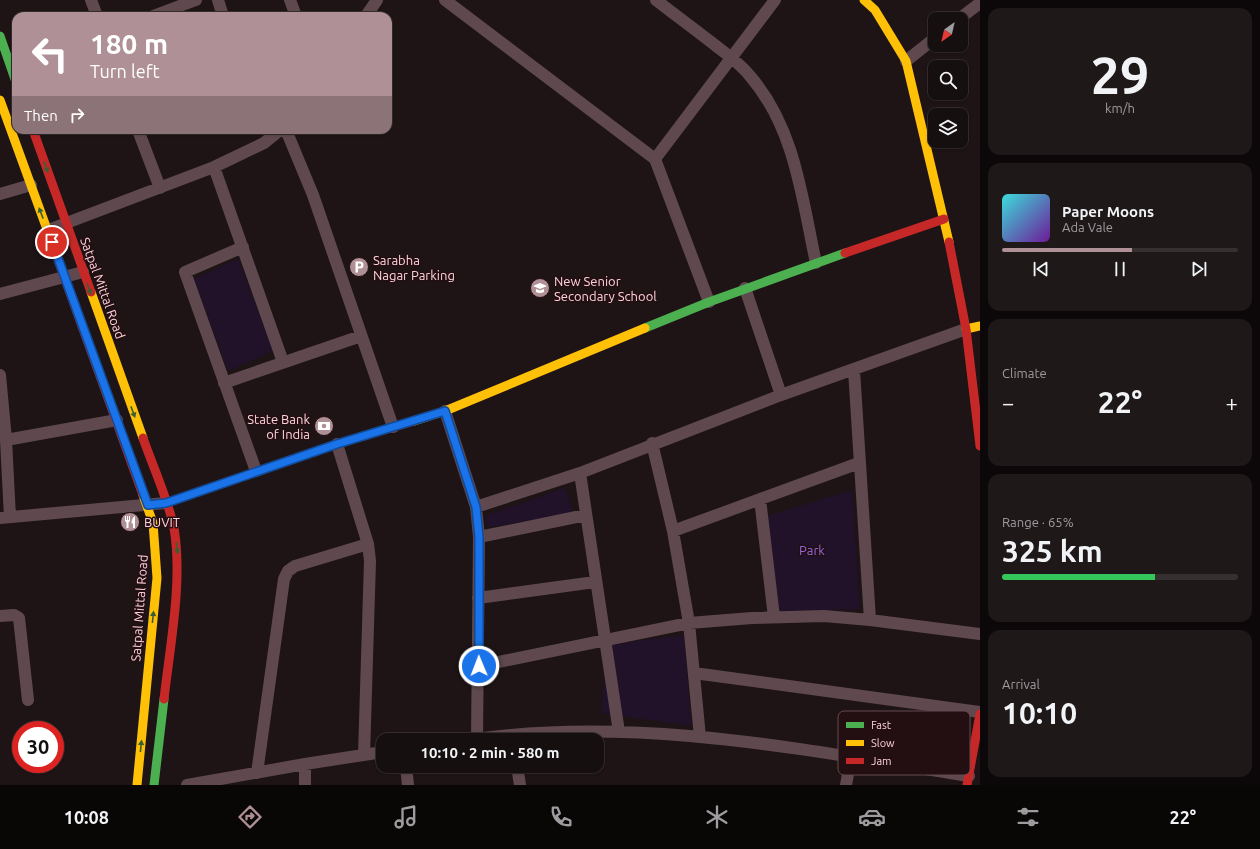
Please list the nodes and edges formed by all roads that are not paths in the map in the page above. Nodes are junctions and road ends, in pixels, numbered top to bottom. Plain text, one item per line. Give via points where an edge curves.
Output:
1 (91, 0) edge
2 (196, 0) edge
3 (218, 0) edge
4 (290, 0) edge
5 (378, 0) edge
6 (445, 0) edge
7 (656, 0) edge
8 (775, 0) edge
9 (864, 0) edge
10 (980, 3) edge
11 (96, 12) edge
12 (171, 12) edge
13 (222, 12) edge
14 (294, 12) edge
15 (369, 12) edge
16 (968, 13) edge
17 (0, 36) edge
18 (928, 44) edge
19 (731, 58) junction
20 (906, 61) junction
21 (12, 70) edge
22 (0, 100) edge
23 (12, 133) edge
24 (12, 134) edge
25 (34, 134) edge
26 (140, 134) edge
27 (275, 134) edge
28 (288, 134) edge
29 (655, 159) junction
30 (214, 167) junction
31 (31, 185) junction
32 (160, 188) junction
33 (0, 194) edge
34 (944, 219) junction
35 (66, 224) junction
36 (48, 230) junction
37 (243, 248) junction
38 (816, 262) junction
39 (83, 272) junction
40 (65, 277) junction
41 (745, 288) junction
42 (0, 294) edge
43 (708, 302) junction
44 (980, 326) edge
45 (966, 329) junction
46 (361, 336) junction
47 (283, 362) junction
48 (854, 370) junction
49 (0, 380) edge
50 (224, 383) junction
51 (781, 395) junction
52 (445, 411) junction
53 (979, 419) edge
54 (117, 420) junction
55 (393, 426) junction
56 (6, 440) junction
57 (652, 443) junction
58 (337, 444) junction
59 (980, 446) edge
60 (859, 462) junction
61 (256, 471) junction
62 (580, 473) junction
63 (760, 499) junction
64 (166, 503) junction
65 (148, 505) junction
66 (476, 507) junction
67 (586, 515) junction
68 (5, 518) edge
69 (673, 531) junction
70 (479, 537) junction
71 (368, 544) junction
72 (595, 582) junction
73 (478, 598) junction
74 (0, 616) edge
75 (774, 617) junction
76 (870, 620) junction
77 (689, 623) junction
78 (980, 634) edge
79 (606, 641) junction
80 (479, 666) junction
81 (694, 673) junction
82 (28, 700) dead end
83 (966, 711) edge
84 (970, 712) edge
85 (980, 713) edge
86 (619, 732) junction
87 (473, 733) edge
88 (598, 733) edge
89 (700, 737) junction
90 (376, 753) edge
91 (364, 755) junction
92 (838, 756) edge
93 (305, 764) junction
94 (970, 769) edge
95 (257, 773) junction
96 (407, 773) edge
97 (518, 773) edge
98 (848, 775) edge
99 (942, 775) edge
100 (968, 780) edge
101 (137, 785) edge
102 (154, 785) edge
103 (187, 785) edge
104 (305, 785) edge
105 (408, 785) edge
106 (520, 785) edge
107 (846, 785) edge

1 - 11 street
2 - 12 street
3 - 13 street
4 - 14 street
5 - 15 street
6 - 29 street
7 - 19 street
8 - 19 street
9 - 20 street via 874,10
10 - 16 street
17 - 21 street
18 - 20 street
19 - 29 street
19 - 38 street via 750,75 766,97 788,142
20 - 34 street
22 - 23 street, Satpal Mittal Road
24 - 31 street, Satpal Mittal Road
25 -> 35 street, Satpal Mittal Road
26 - 32 street
27 - 30 street via 264,143
28 - 46 street via 313,195
29 - 43 street
30 - 32 street
30 - 37 street
31 - 33 street
36 -> 31 street, Satpal Mittal Road
32 - 35 street
34 - 38 street
34 - 45 street
35 - 36 street
35 - 39 street, Satpal Mittal Road
36 - 40 street, Satpal Mittal Road
37 - 47 street
37 - 50 street via 185,272
38 - 41 street
39 - 40 street
39 -> 64 street, Satpal Mittal Road
40 - 42 street
40 - 54 street, Satpal Mittal Road
41 - 43 street
41 - 51 street
43 - 52 street
44 - 45 street
45 - 48 street
45 - 53 street
46 - 47 street
46 - 55 street
47 - 50 street
48 - 51 street
48 - 60 street
49 - 56 street
50 - 61 street
51 - 57 street
52 - 55 street
52 - 66 street
53 - 59 street
54 - 56 street
54 - 65 street, Satpal Mittal Road
55 - 58 street
56 - 68 street
57 - 62 street
57 - 69 street
58 - 61 street
58 - 71 street
60 - 63 street
60 - 76 street
61 - 64 street
62 - 66 street
62 - 67 street
63 - 69 street
63 - 75 street
64 - 65 street
64 -> 102 street, Satpal Mittal Road via 177,546 177,582
65 - 68 street
101 -> 65 street, Satpal Mittal Road via 157,578 156,540
66 - 70 street
67 - 70 street
67 - 72 street
69 - 77 street
70 - 73 street
71 - 91 street via 370,561
71 - 95 street via 295,566 288,571 284,579
72 - 73 street
72 - 79 street
73 - 80 street
74 - 82 street via 14,615 19,618
75 - 76 street via 824,616
75 - 77 street
76 - 78 street
77 - 79 street
77 - 81 street
79 - 80 street
79 - 86 street
80 - 87 street
81 - 83 street
81 - 89 street
84 - 85 street
85 - 94 street
86 - 88 street
86 - 89 street
89 - 92 street
90 - 91 street
91 - 93 street
93 - 95 street
93 - 104 street
95 - 103 street
96 - 105 street
97 - 106 street
98 - 107 street
99 - 100 street

